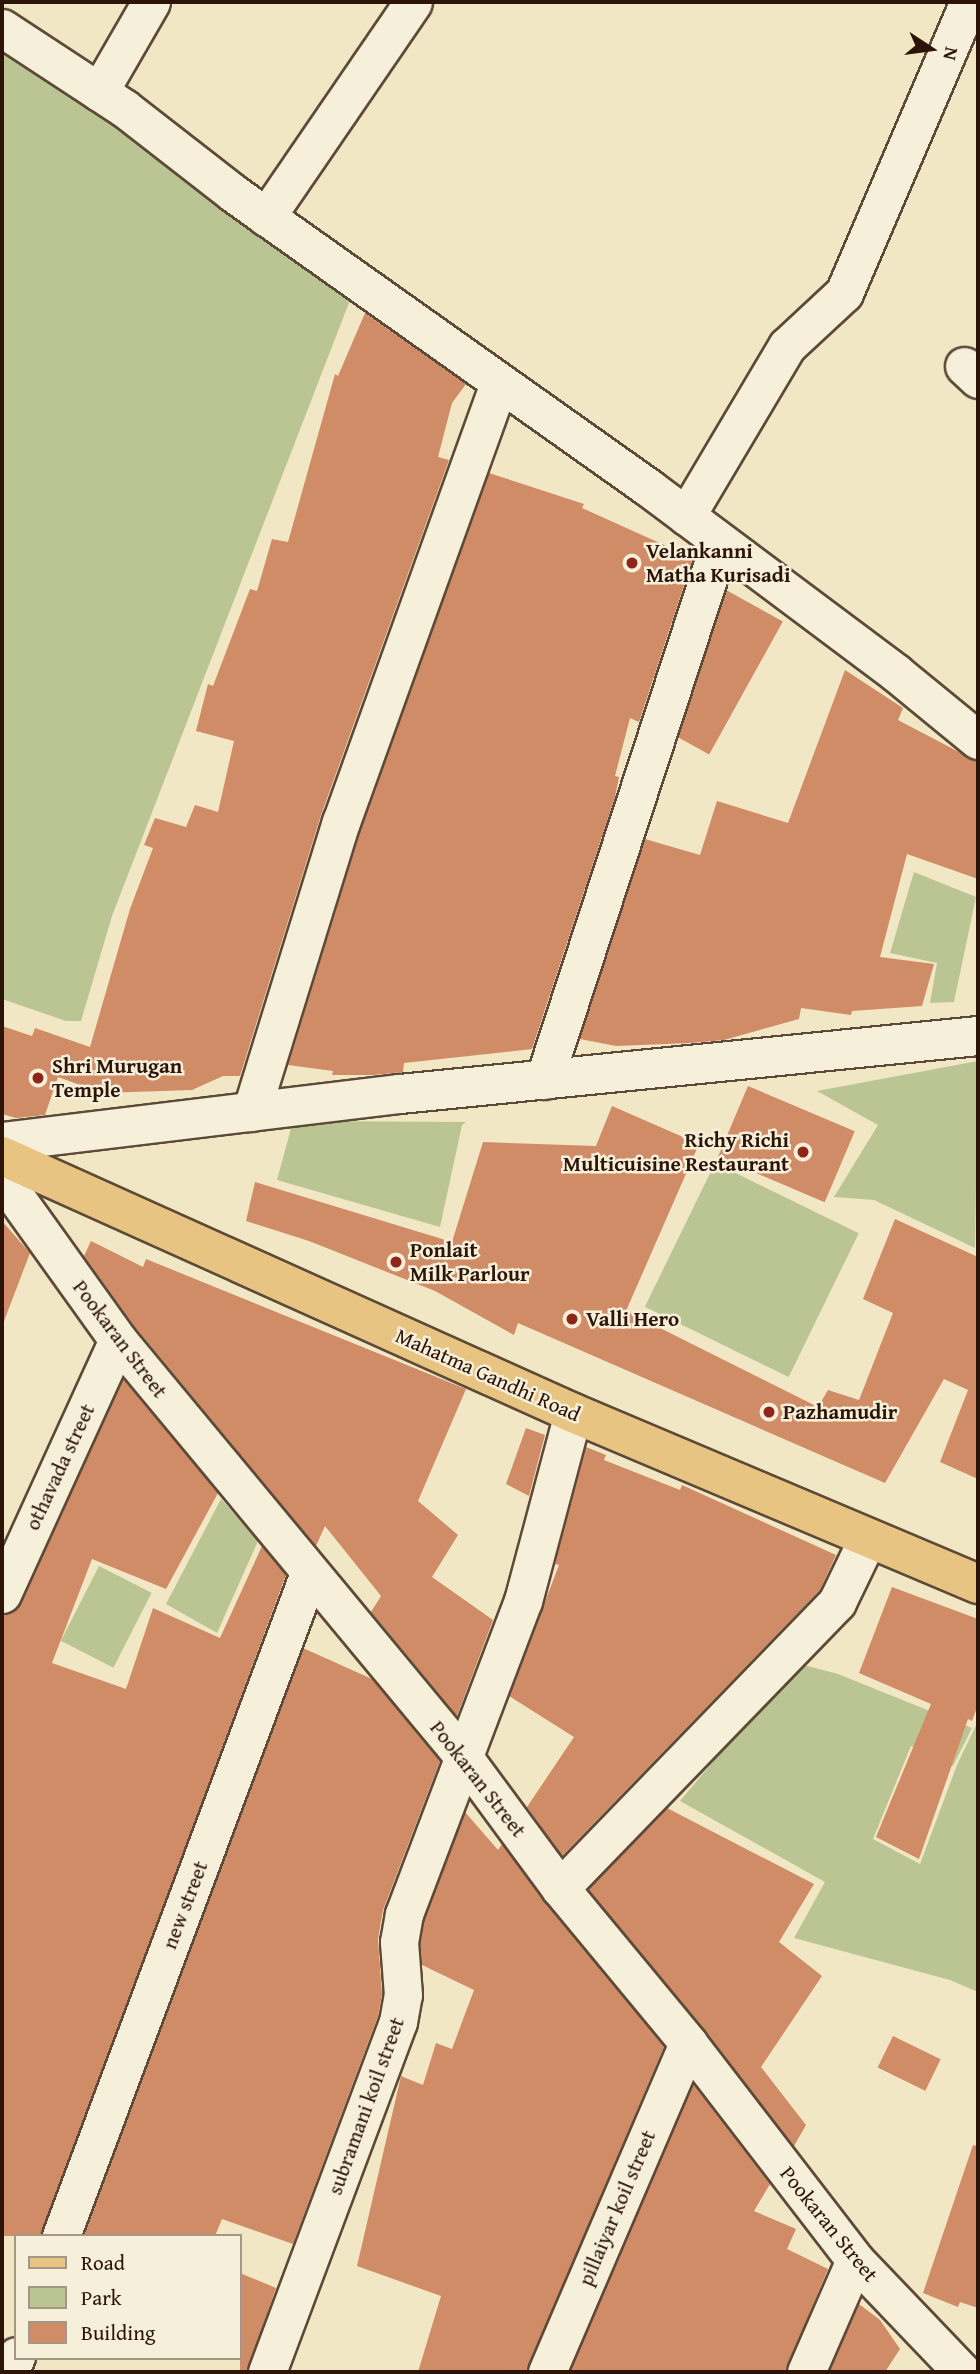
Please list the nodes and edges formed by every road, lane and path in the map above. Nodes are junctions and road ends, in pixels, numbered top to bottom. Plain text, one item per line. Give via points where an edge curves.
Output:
1 (151, 2) edge
2 (413, 2) edge
3 (2, 28) edge
4 (968, 28) edge
5 (99, 92) junction
6 (266, 217) junction
7 (499, 383) junction
8 (686, 516) junction
9 (720, 542) junction
10 (978, 740) edge
11 (978, 1036) edge
12 (544, 1080) junction
13 (251, 1112) junction
14 (2, 1142) edge
15 (2, 1156) edge
16 (2, 1178) edge
17 (118, 1340) junction
18 (573, 1413) junction
19 (869, 1538) junction
20 (309, 1573) junction
21 (978, 1584) edge
22 (2, 1594) edge
23 (462, 1755) junction
24 (560, 1888) junction
25 (688, 2043) junction
26 (62, 2234) edge
27 (855, 2260) junction
28 (267, 2372) edge
29 (547, 2372) edge
30 (806, 2372) edge
31 (962, 2372) edge

1 - 5 street
2 - 6 street
3 - 5 street
4 - 8 street via 844,293 787,346
5 - 6 street
6 - 7 street
7 - 8 street
7 - 13 street via 341,822
8 - 9 street
9 - 10 street
9 - 12 street
11 - 12 street
12 - 13 street
13 - 14 street
15 - 18 main road, Mahatma Gandhi Road
16 - 17 street, Pookaran Street
17 - 20 street, Pookaran Street
17 - 22 street, othavada street
18 - 19 main road, Mahatma Gandhi Road
18 - 23 street, subramani koil street via 523,1601
19 - 21 main road, Mahatma Gandhi Road
19 - 24 street via 837,1602
20 - 23 street, Pookaran Street
20 - 26 street, new street
23 - 24 street, Pookaran Street
23 - 28 street, subramani koil street via 404,1914 398,2022
24 - 25 street, Pookaran Street
25 - 27 street, Pookaran Street
25 - 29 street, pillaiyar koil street
27 - 30 street
27 - 31 street, Pookaran Street

